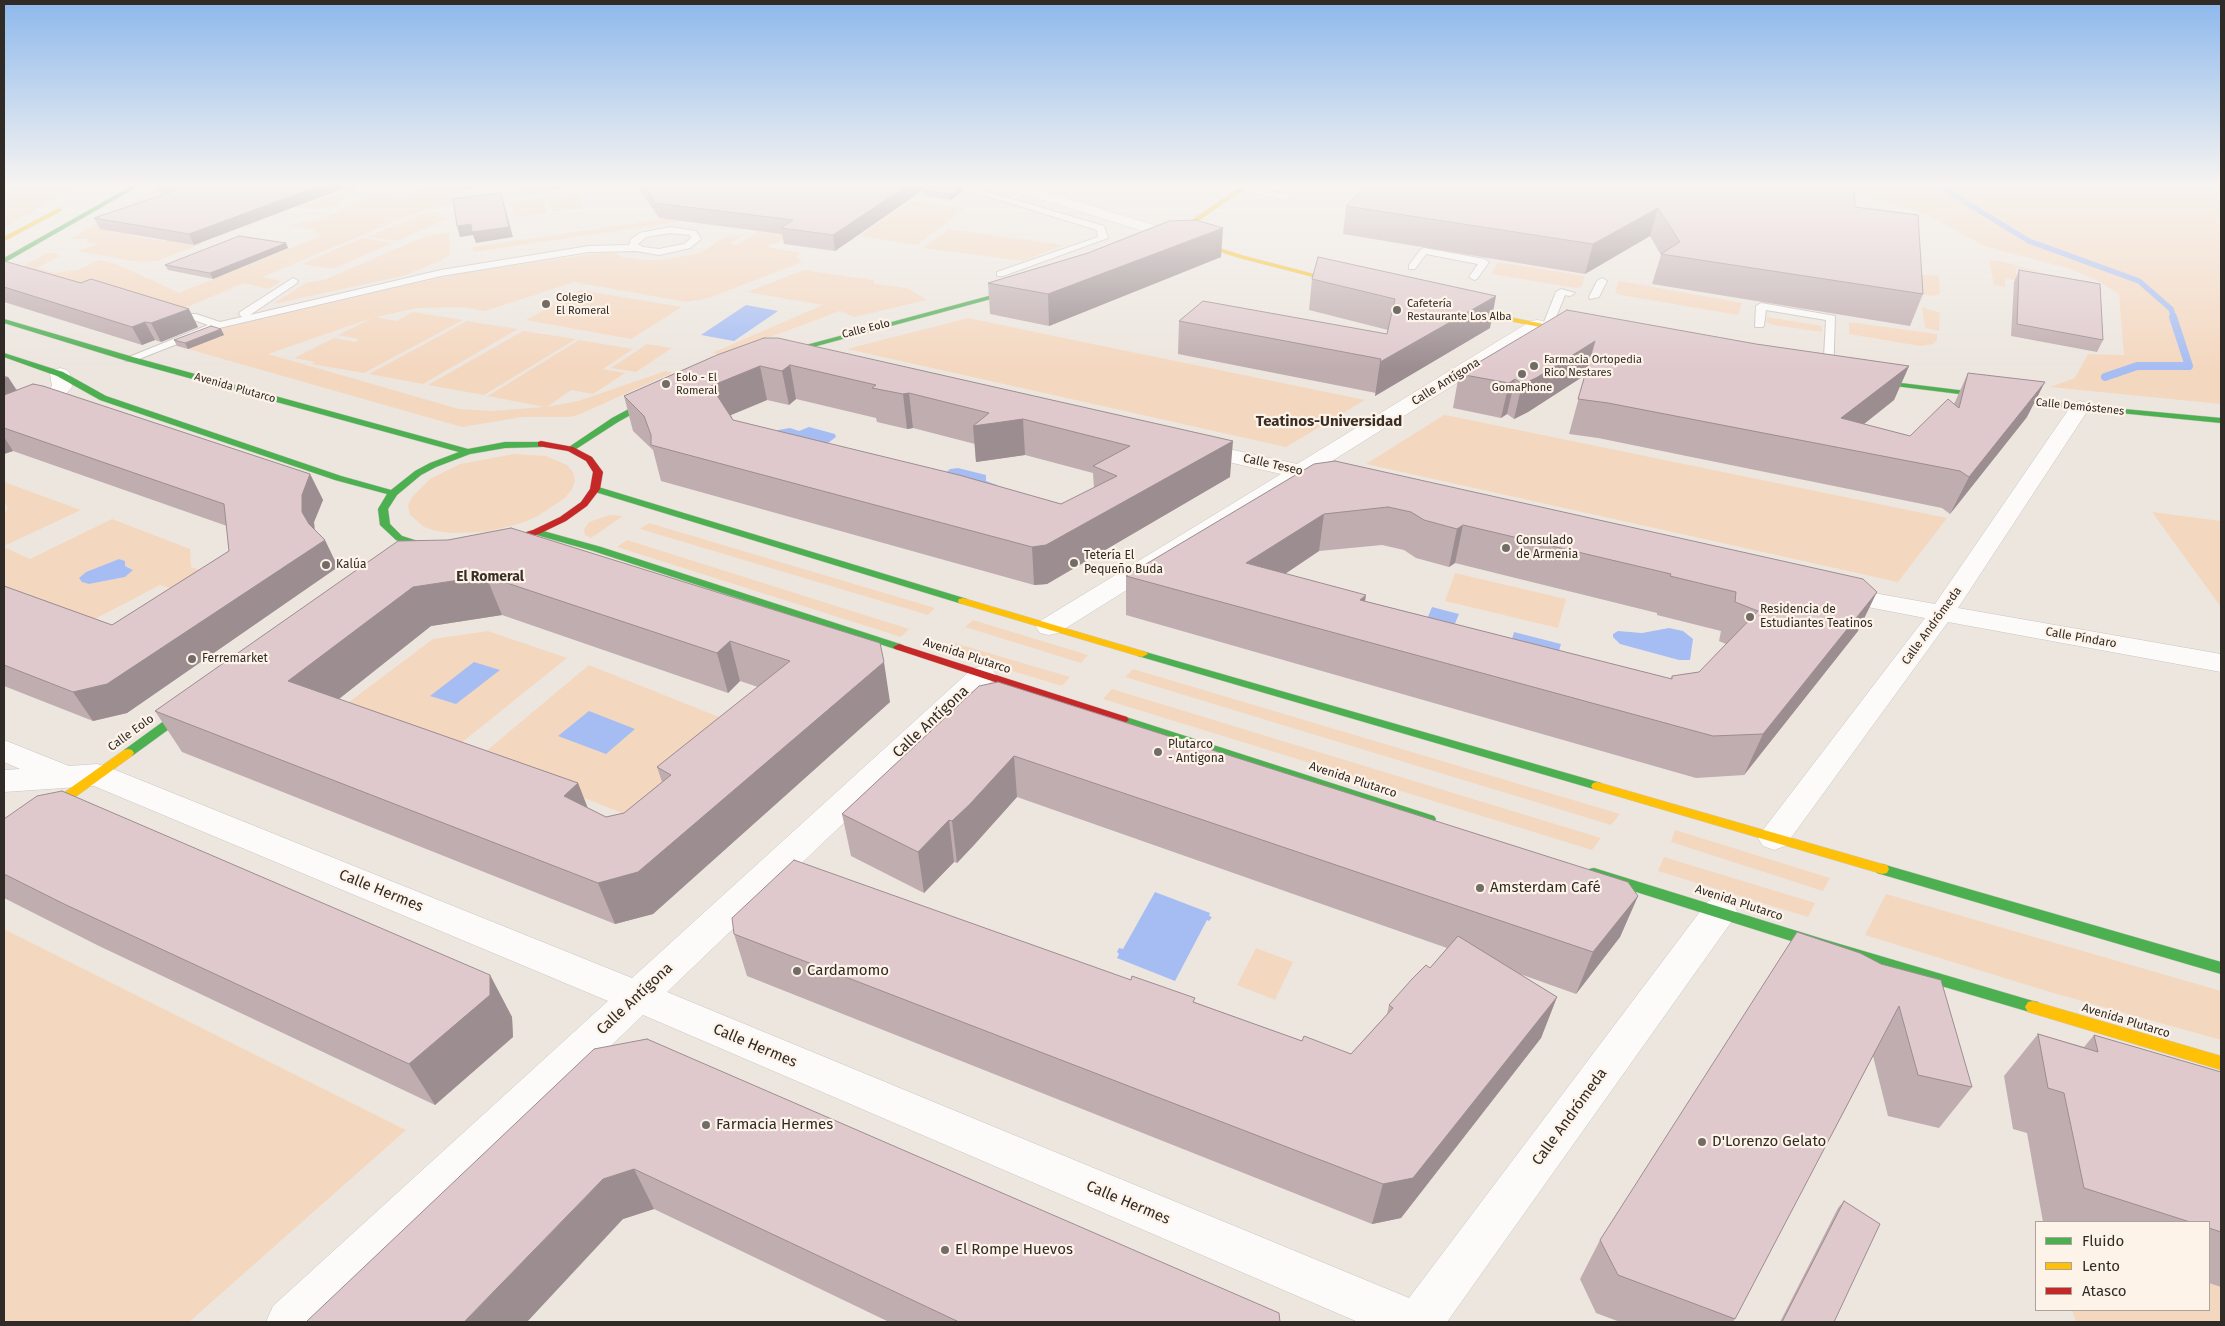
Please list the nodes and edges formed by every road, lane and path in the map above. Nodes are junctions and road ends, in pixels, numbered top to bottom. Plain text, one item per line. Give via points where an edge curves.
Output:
1 (34, 245) edge
2 (635, 245) edge
3 (689, 245) edge
4 (1082, 245) edge
5 (1203, 245) edge
6 (636, 248) junction
7 (4, 262) edge
8 (1412, 267) dead end
9 (1474, 277) dead end
10 (1602, 280) edge
11 (293, 281) dead end
12 (1037, 284) joint
13 (1357, 286) edge
14 (1570, 293) dead end
15 (1594, 297) dead end
16 (1442, 305) edge
17 (192, 316) dead end
18 (4, 321) edge
19 (234, 321) junction
20 (1759, 325) dead end
21 (215, 326) junction
22 (1542, 326) junction
23 (1589, 335) edge
24 (4, 355) edge
25 (772, 355) joint
26 (130, 360) junction
27 (830, 364) edge
28 (60, 374) junction
29 (1834, 376) joint
30 (674, 389) edge
31 (2080, 407) junction
32 (4, 418) edge
33 (2221, 421) edge
34 (1174, 442) edge
35 (570, 449) junction
36 (468, 452) junction
37 (1299, 471) junction
38 (1362, 486) edge
39 (596, 489) junction
40 (393, 493) junction
41 (536, 532) junction
42 (423, 546) junction
43 (407, 557) edge
44 (1813, 589) edge
45 (1942, 614) junction
46 (1049, 627) junction
47 (2221, 663) edge
48 (982, 675) junction
49 (204, 698) edge
50 (4, 750) edge
51 (81, 776) junction
52 (4, 780) edge
53 (1442, 823) edge
54 (1774, 838) junction
55 (4, 842) edge
56 (1583, 870) edge
57 (1720, 911) junction
58 (2221, 968) edge
59 (636, 998) junction
60 (2221, 1064) edge
61 (289, 1322) edge
62 (1411, 1322) edge
63 (1419, 1322) edge

1 - 7 main road
2 - 6 lane
3 - 6 lane via 669,251
4 - 12 lane via 996,273
5 - 13 main road
6 - 19 lane via 589,248 441,273
8 - 9 lane via 1424,252 1484,262
10 - 15 lane
11 - 19 lane
12 - 25 main road, Calle Eolo
14 - 22 lane via 1561,292
16 - 22 main road
17 - 21 lane
18 - 26 main road, Avenida Plutarco
19 - 21 lane
20 - 29 lane via 1761,306 1831,318
21 - 26 lane
22 - 23 main road
22 - 37 street, Calle Antígona
24 - 28 main road
25 - 27 street
26 - 36 main road, Avenida Plutarco
28 - 32 street via 62,387 52,398
28 - 40 main road via 103,398 338,478
29 - 31 main road, Calle Demóstenes
30 - 35 main road
31 - 33 main road, Calle Demóstenes
31 - 45 street, Calle Andrómeda
34 - 37 street, Calle Teseo
35 - 36 main road via 540,444 505,445
35 - 39 main road via 589,458 598,472
36 - 40 main road via 418,473
37 - 38 street, Calle Teseo
37 - 46 street, Calle Antígona
39 - 41 main road via 584,504
39 - 46 main road
40 - 42 main road via 383,509 385,525 399,538
41 - 42 main road via 478,546
41 - 48 main road, Avenida Plutarco via 597,548
42 - 43 main road
44 - 45 street
45 - 47 street, Calle Píndaro
45 - 54 street, Calle Andrómeda
46 - 54 main road
48 - 53 main road, Avenida Plutarco
48 - 59 street, Calle Antígona
49 - 51 main road, Calle Eolo
50 - 51 street, Calle Hermes
51 - 52 street
51 - 55 main road, Calle Eolo
51 - 59 street, Calle Hermes
54 - 58 main road
56 - 57 main road, Avenida Plutarco
57 - 60 main road, Avenida Plutarco via 1826,946
57 - 63 street, Calle Andrómeda
59 - 61 street, Calle Antígona
59 - 62 street, Calle Hermes

